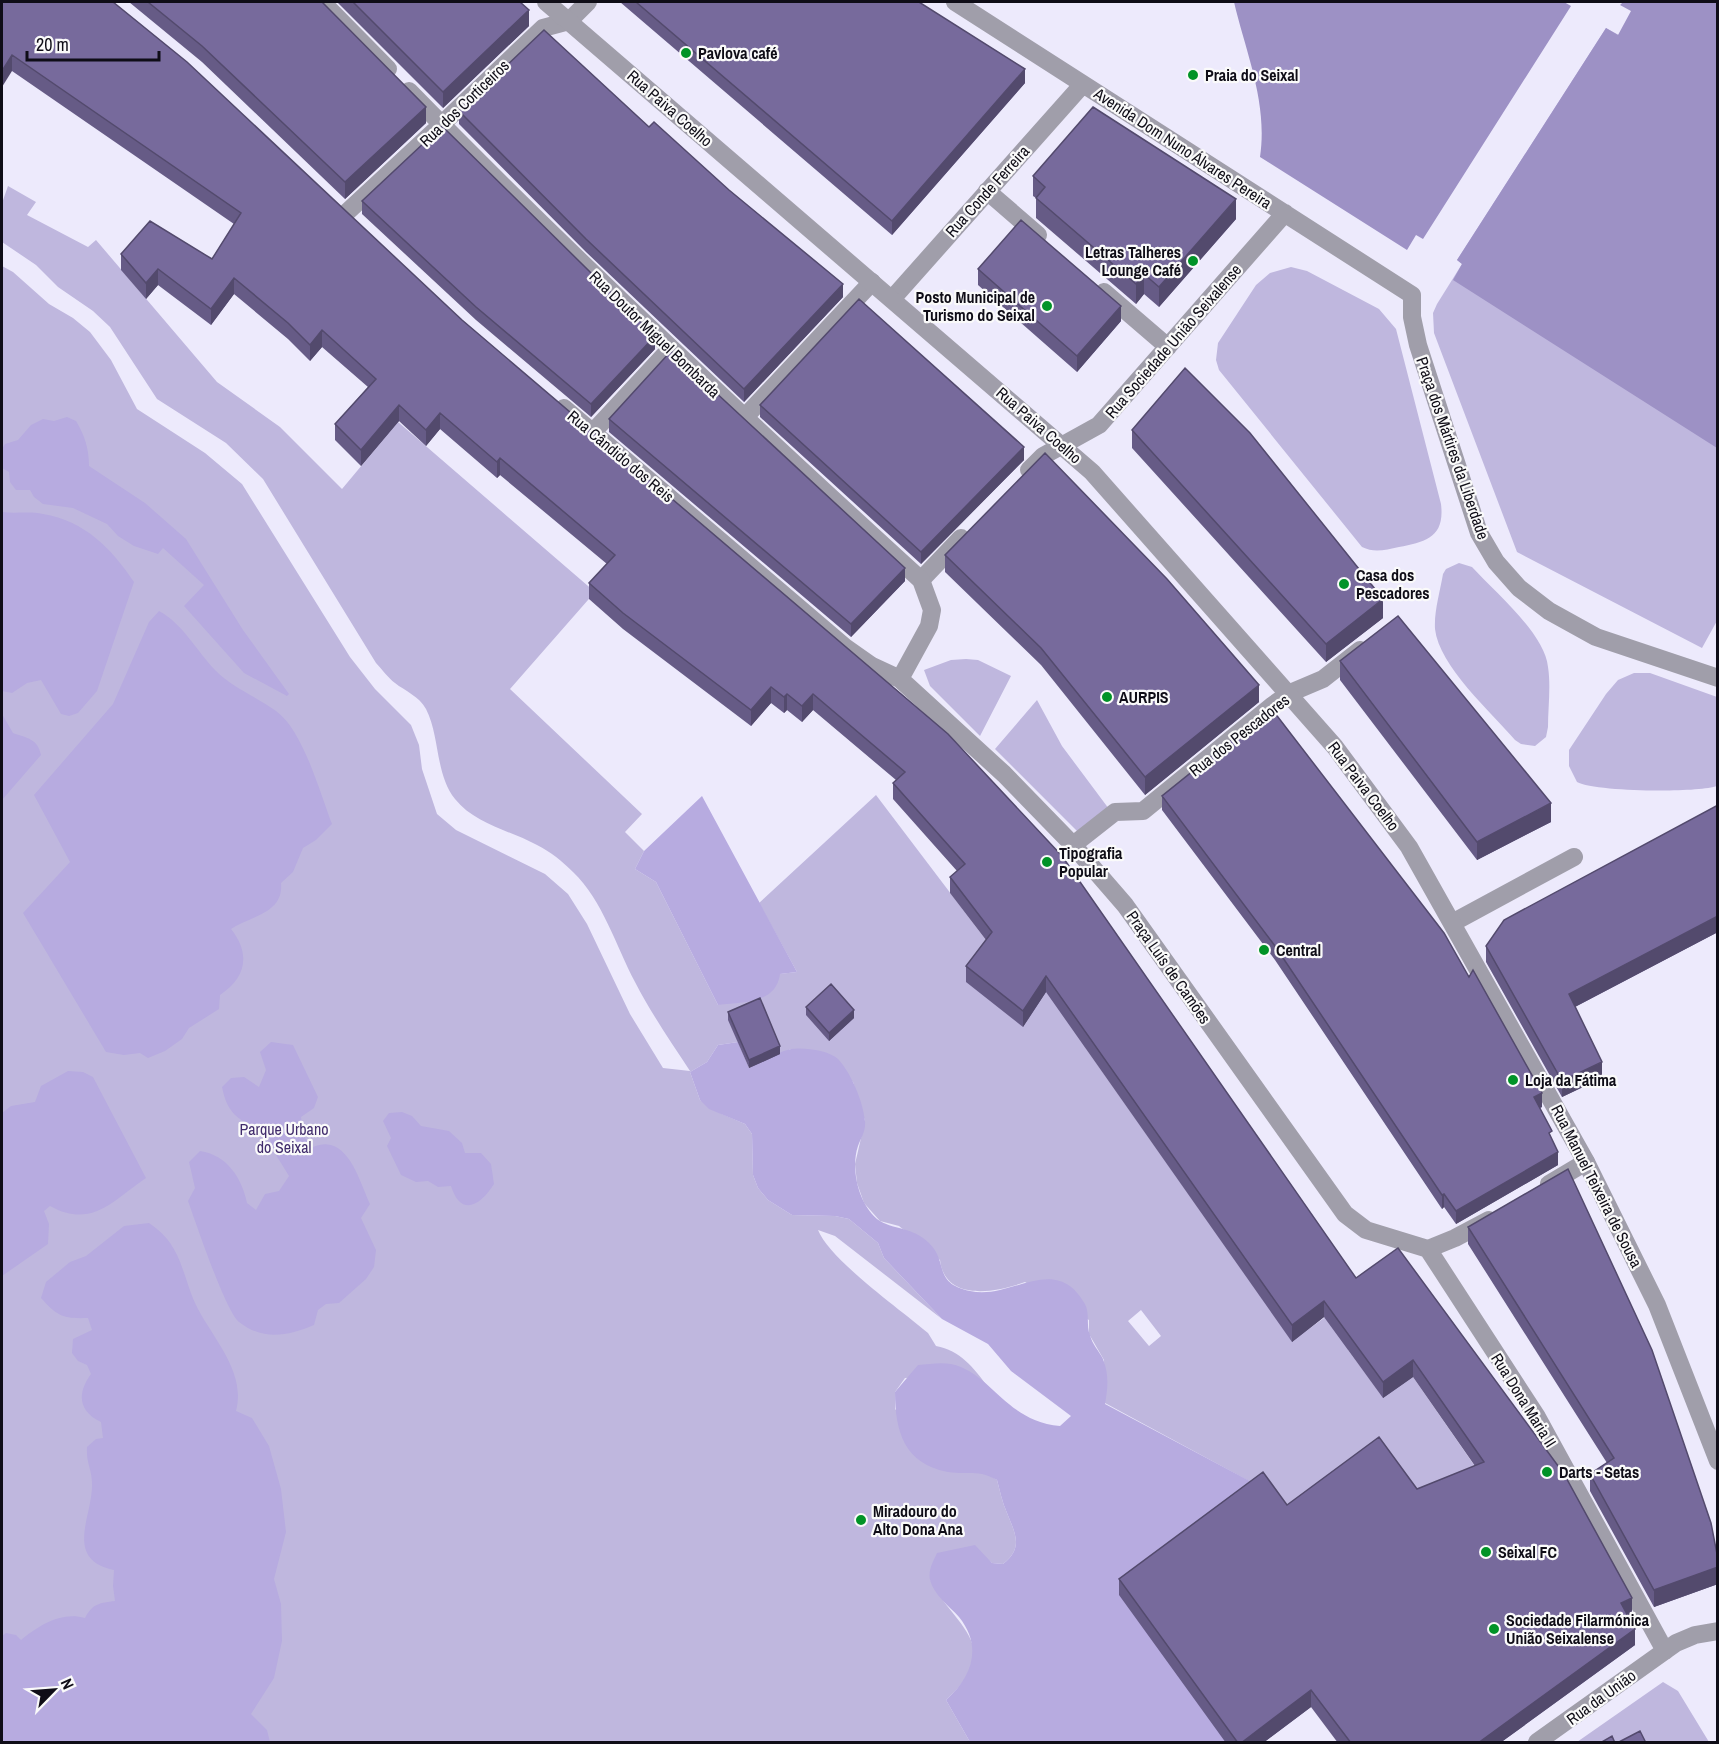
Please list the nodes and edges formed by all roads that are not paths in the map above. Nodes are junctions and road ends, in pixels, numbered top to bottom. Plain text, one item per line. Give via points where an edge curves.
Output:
1 (322, 2) edge
2 (546, 2) edge
3 (588, 2) edge
4 (955, 2) edge
5 (569, 21) junction
6 (1083, 84) junction
7 (442, 124) junction
8 (987, 191) junction
9 (328, 198) edge
10 (1285, 213) junction
11 (1048, 244) edge
12 (1091, 281) edge
13 (872, 282) junction
14 (1412, 295) joint
15 (892, 299) junction
16 (1168, 347) junction
17 (670, 349) junction
18 (549, 395) edge
19 (744, 418) junction
20 (593, 432) junction
21 (1062, 445) junction
22 (1018, 481) edge
23 (978, 522) edge
24 (921, 580) junction
25 (1377, 637) edge
26 (1718, 678) edge
27 (900, 679) junction
28 (1290, 693) junction
29 (1073, 845) junction
30 (1574, 856) dead end
31 (1454, 922) junction
32 (1586, 1162) junction
33 (1531, 1195) edge
34 (1503, 1211) edge
35 (1428, 1249) junction
36 (1718, 1461) edge
37 (1718, 1631) edge
38 (1665, 1651) junction
39 (1537, 1743) edge

1 - 7 street, Rua Doutor Miguel Bombarda
2 - 5 street, Rua Paiva Coelho
3 - 5 street, Rua dos Corticeiros
4 - 6 street, Avenida Dom Nuno Álvares Pereira
5 - 7 street, Rua dos Corticeiros via 543,28
5 - 13 street, Rua Paiva Coelho
6 - 8 street, Rua Conde Ferreira
6 - 10 street, Avenida Dom Nuno Álvares Pereira
7 - 9 street, Rua dos Corticeiros via 349,219
7 - 17 street, Rua Doutor Miguel Bombarda
8 - 11 street
8 - 15 street, Rua Conde Ferreira
10 - 14 street, Avenida Dom Nuno Álvares Pereira
10 - 16 street, Rua Sociedade União Seixalense
12 - 16 street
13 - 15 street, Rua Paiva Coelho
13 - 19 street
14 - 26 street, Praça dos Mártires da Liberdade via 1418,345 1479,533 1496,562 1519,588 1549,611 1596,637
15 - 21 street, Rua Paiva Coelho
16 - 21 street, Rua Sociedade União Seixalense via 1099,425
17 - 19 street, Rua Doutor Miguel Bombarda
17 - 20 street
18 - 20 street, Rua Cândido dos Reis
19 - 24 street, Rua Doutor Miguel Bombarda
20 - 27 street, Rua Cândido dos Reis via 845,647
21 - 22 street, Rua Sociedade União Seixalense via 1043,456
21 - 28 street, Rua Paiva Coelho via 1092,472
23 - 24 street
24 - 27 street, Rua Doutor Miguel Bombarda via 932,610 929,626
25 - 28 street, Rua dos Pescadores via 1323,679
27 - 29 street, Praça Luís de Camões via 1004,774
28 - 29 street, Rua dos Pescadores via 1143,812 1115,812
28 - 31 street, Rua Paiva Coelho via 1374,796
29 - 35 street, Praça Luís de Camões via 1125,904 1345,1214 1366,1230
30 - 31 street
31 - 32 street, Rua Manuel Teixeira de Sousa
32 - 33 street
32 - 36 street, Rua Manuel Teixeira de Sousa via 1657,1305
34 - 35 street
35 - 38 street, Rua Dona Maria II via 1536,1417
37 - 38 street, Rua da União via 1695,1635
38 - 39 street, Rua da União

